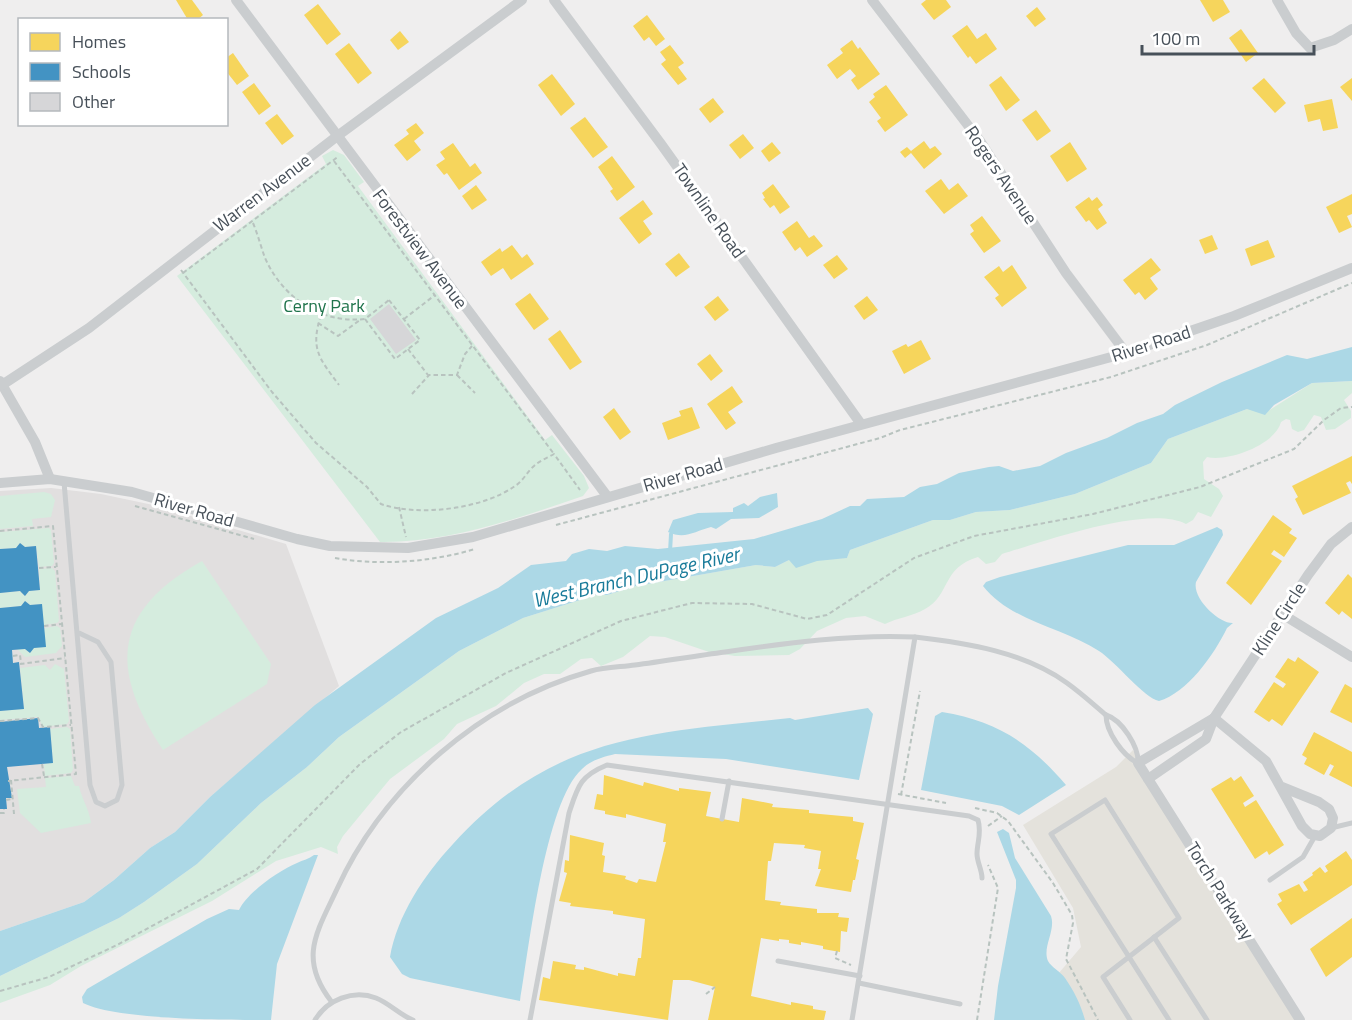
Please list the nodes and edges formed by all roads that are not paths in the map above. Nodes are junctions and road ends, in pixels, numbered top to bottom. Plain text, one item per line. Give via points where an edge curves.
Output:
1 (236, 0) edge
2 (522, 0) edge
3 (554, 0) edge
4 (872, 0) edge
5 (1277, 0) edge
6 (1352, 29) edge
7 (336, 137) junction
8 (1352, 268) edge
9 (1126, 353) junction
10 (1, 383) edge
11 (861, 424) junction
12 (50, 478) junction
13 (64, 480) junction
14 (0, 483) edge
15 (607, 496) junction
16 (1352, 527) edge
17 (1282, 614) junction
18 (79, 633) junction
19 (915, 637) junction
20 (1352, 657) edge
21 (1106, 715) junction
22 (1214, 718) junction
23 (1138, 763) junction
24 (1148, 779) junction
25 (729, 781) junction
26 (1282, 787) junction
27 (889, 804) junction
28 (722, 819) dead end
29 (1352, 823) edge
30 (1331, 828) junction
31 (1315, 836) junction
32 (982, 878) dead end
33 (1270, 880) dead end
34 (1154, 937) junction
35 (1129, 957) junction
36 (778, 961) dead end
37 (860, 976) junction
38 (859, 983) junction
39 (331, 1001) junction
40 (960, 1004) dead end
41 (315, 1020) edge
42 (413, 1020) edge
43 (530, 1020) edge
44 (852, 1020) edge
45 (1130, 1020) edge
46 (1169, 1020) edge
47 (1207, 1020) edge
48 (1300, 1020) edge

1 - 7 street, Forestview Avenue
2 - 7 street, Warren Avenue
3 - 11 street, Townline Road
4 - 9 street, Rogers Avenue via 980,141 1066,273
5 - 6 street via 1296,33 1310,48
7 - 10 street, Warren Avenue via 89,328
7 - 15 street, Forestview Avenue
8 - 9 street, River Road via 1234,316
9 - 11 street, River Road
10 - 12 street via 35,442
11 - 15 street, River Road
12 - 13 street, River Road
12 - 14 street, River Road
13 - 15 street, River Road via 132,492 312,543 365,549 408,548 473,537
13 - 18 lane
16 - 17 street, Kline Circle via 1331,544
17 - 20 street
17 - 22 street, Kline Circle
18 - 18 lane via 90,785 96,802 105,806 117,800 122,785 111,662 104,648
19 - 21 lane via 992,649 1029,664 1066,682
19 - 27 lane
19 - 39 lane via 867,637 746,649 591,671 501,711 425,764 351,858 312,952 313,970
21 - 23 lane via 1106,723 1128,758
21 - 23 lane via 1114,717 1139,753
22 - 23 street, Kline Circle
22 - 24 street, Kline Circle via 1206,739
22 - 26 street via 1262,757
23 - 24 street, Torch Parkway
24 - 48 street, Torch Parkway
25 - 27 lane
25 - 28 lane
25 - 43 lane via 608,765 592,771 579,784 569,813
26 - 30 street via 1325,805 1333,818
26 - 31 street via 1302,826
27 - 32 lane via 978,820 981,832 977,856
27 - 37 lane
29 - 30 lane
30 - 31 street
31 - 33 lane via 1303,857
34 - 35 lane
34 - 35 lane via 1179,918 1105,800 1051,834
34 - 47 lane
35 - 45 lane via 1103,977
35 - 46 lane
36 - 37 lane
37 - 38 lane
38 - 40 lane
38 - 44 lane
39 - 41 lane
39 - 42 lane via 354,996 376,998

